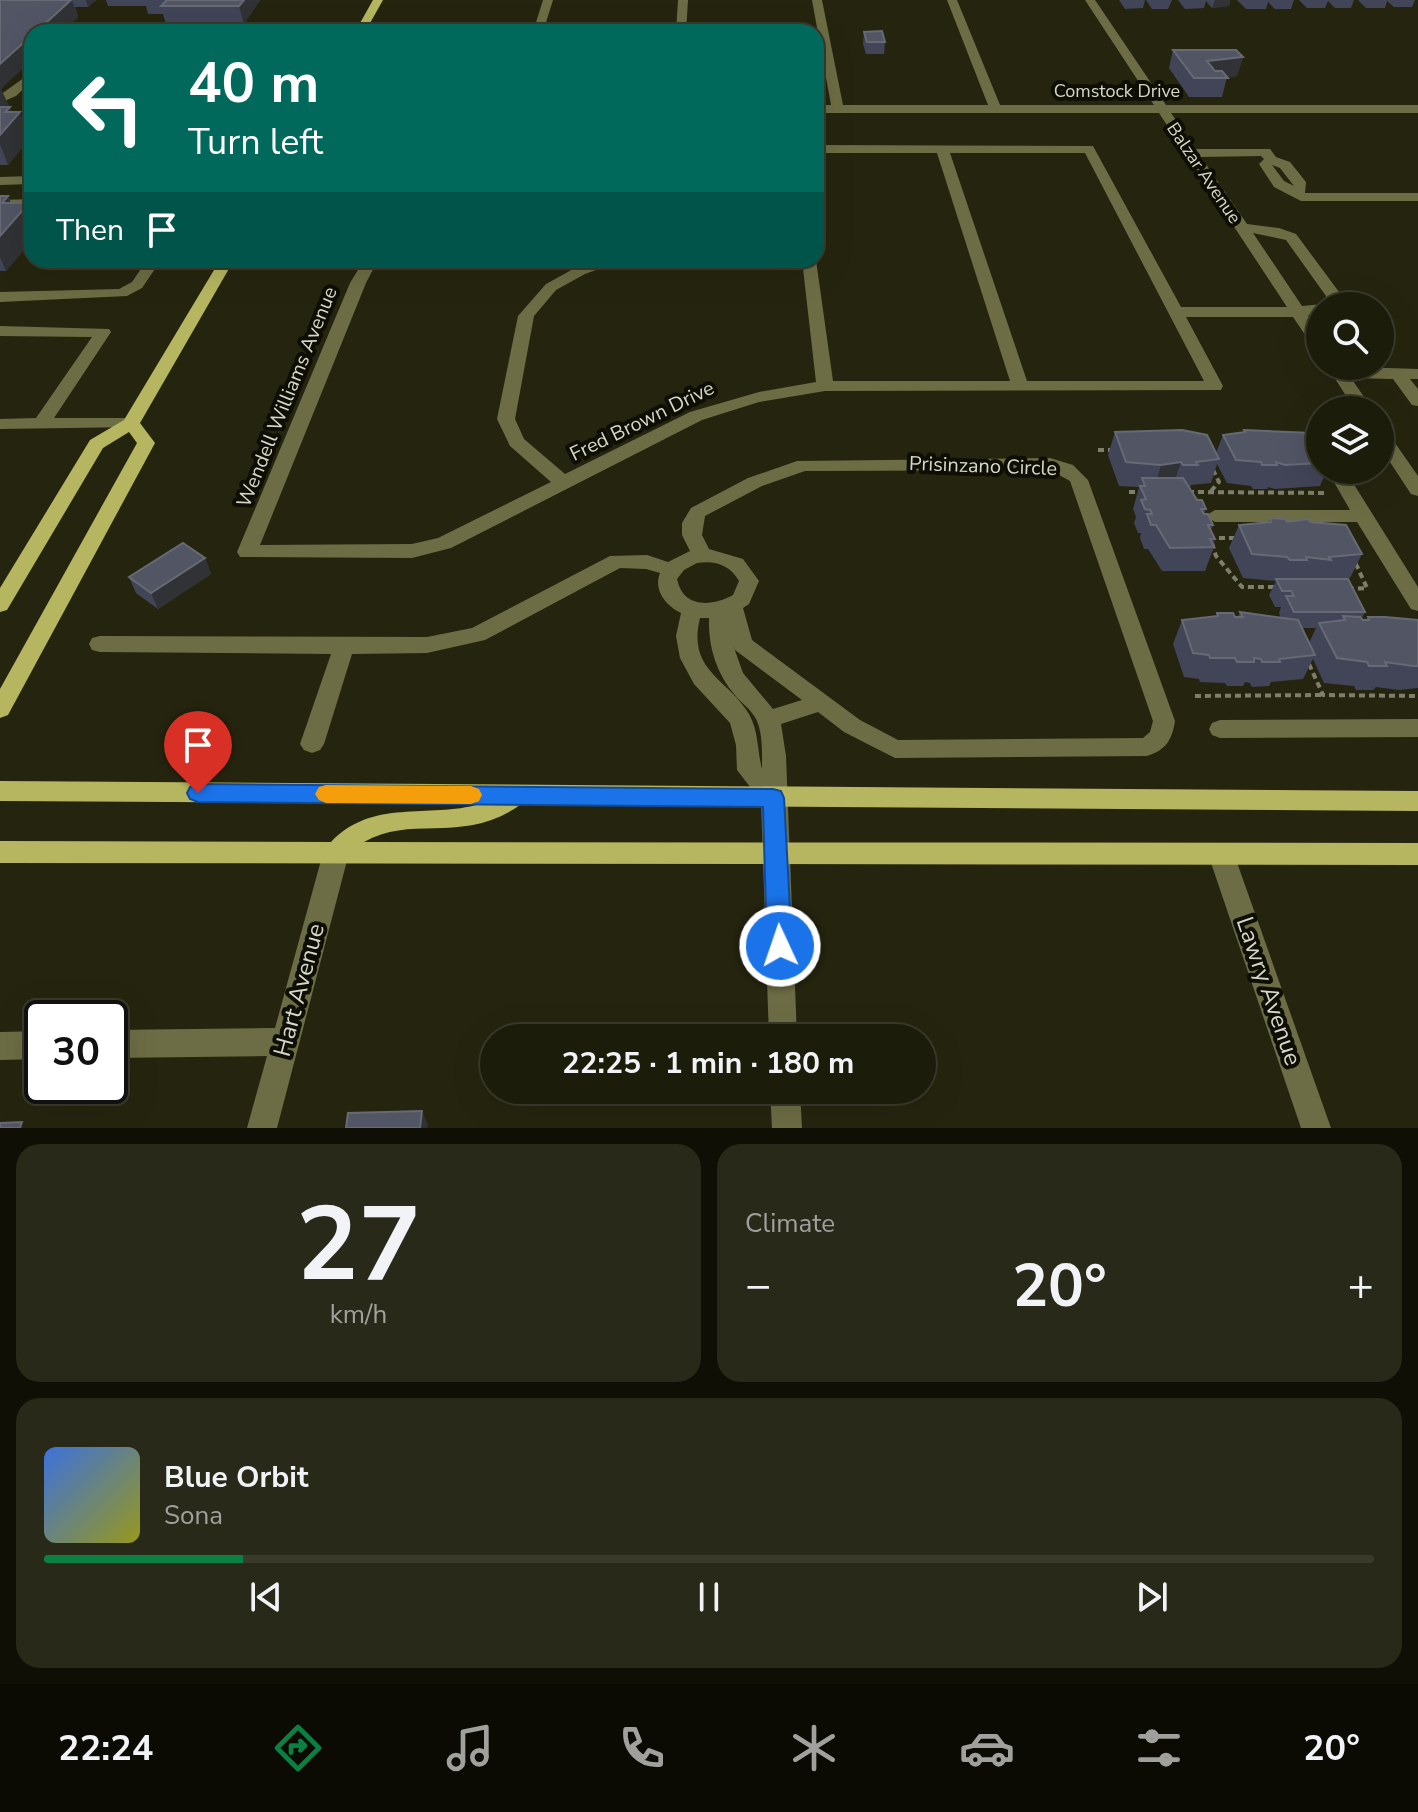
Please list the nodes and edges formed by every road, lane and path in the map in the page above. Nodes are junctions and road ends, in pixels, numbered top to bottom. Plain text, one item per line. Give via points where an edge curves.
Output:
1 (378, 0) edge
2 (548, 0) edge
3 (683, 0) edge
4 (817, 0) edge
5 (952, 0) edge
6 (1090, 0) edge
7 (364, 24) edge
8 (540, 24) edge
9 (682, 24) edge
10 (822, 24) edge
11 (824, 36) edge
12 (24, 83) edge
13 (0, 99) edge
14 (824, 109) edge
15 (838, 109) junction
16 (995, 109) junction
17 (1161, 109) junction
18 (1418, 109) edge
19 (824, 149) edge
20 (942, 149) junction
21 (1190, 153) junction
22 (24, 180) edge
23 (0, 181) edge
24 (1418, 197) edge
25 (24, 203) edge
26 (0, 204) edge
27 (1241, 228) junction
28 (149, 268) edge
29 (222, 268) edge
30 (366, 268) edge
31 (590, 268) edge
32 (810, 268) edge
33 (1331, 292) edge
34 (0, 297) edge
35 (1306, 310) edge
36 (1176, 312) junction
37 (1297, 312) junction
38 (1306, 325) edge
39 (0, 331) edge
40 (1394, 374) edge
41 (1398, 374) junction
42 (1418, 374) edge
43 (825, 386) junction
44 (1020, 386) junction
45 (1418, 401) edge
46 (131, 423) junction
47 (0, 424) edge
48 (41, 424) junction
49 (1098, 450) dead end
50 (1126, 450) edge
51 (1394, 455) edge
52 (1209, 461) edge
53 (564, 483) junction
54 (1344, 484) edge
55 (1418, 490) edge
56 (1175, 491) edge
57 (1129, 492) dead end
58 (1144, 492) edge
59 (1335, 492) dead end
60 (1187, 493) edge
61 (1215, 516) dead end
62 (1363, 516) junction
63 (1209, 538) edge
64 (1349, 550) edge
65 (247, 552) joint
66 (702, 555) junction
67 (671, 570) junction
68 (1282, 587) edge
69 (1336, 589) edge
70 (1352, 589) junction
71 (1359, 602) edge
72 (1417, 602) edge
73 (0, 605) edge
74 (726, 608) junction
75 (692, 610) junction
76 (100, 644) dead end
77 (344, 646) junction
78 (1306, 660) edge
79 (1323, 695) junction
80 (1195, 696) dead end
81 (1418, 696) edge
82 (817, 700) junction
83 (0, 709) edge
84 (767, 719) junction
85 (1418, 728) edge
86 (1220, 729) dead end
87 (312, 744) dead end
88 (0, 791) edge
89 (515, 795) junction
90 (773, 798) junction
91 (1418, 801) edge
92 (0, 852) edge
93 (336, 853) junction
94 (776, 853) junction
95 (1221, 854) junction
96 (1418, 854) edge
97 (782, 1024) edge
98 (284, 1042) junction
99 (128, 1044) edge
100 (24, 1045) edge
101 (0, 1046) edge
102 (786, 1104) edge
103 (262, 1128) edge
104 (787, 1128) edge
105 (1316, 1128) edge

1 - 7 main road
2 - 8 street
3 - 9 street
4 - 10 street
5 - 16 street
6 - 17 street, Balzar Avenue
11 - 15 street
12 - 13 street
14 - 15 street, Comstock Drive
15 - 16 street, Comstock Drive
16 - 17 street, Comstock Drive
17 - 18 street, Comstock Drive
17 - 21 street, Balzar Avenue
19 - 20 street
20 - 36 street via 1089,149
20 - 44 street
21 - 24 street via 1265,152 1271,160 1265,164 1279,184 1301,197
21 - 27 street, Balzar Avenue
22 - 23 street
25 - 26 street
27 - 33 street via 1291,237
27 - 37 street, Balzar Avenue
28 - 34 street via 137,285 122,293
29 - 46 main road
30 - 65 street, Wendell Williams Avenue
31 - 53 street via 551,287 526,316 506,419 516,442
32 - 43 street
35 - 37 street
36 - 37 street
36 - 44 street, Fred Brown Drive via 1215,386
37 - 38 street, Balzar Avenue
39 - 48 street via 103,332
40 - 41 street
41 - 42 street
41 - 45 street
43 - 44 street, Fred Brown Drive
43 - 53 street, Fred Brown Drive via 719,407
46 - 48 street
46 - 73 main road via 96,444
46 - 83 main road via 146,443
47 - 48 street
49 - 50 path
51 - 55 street
52 - 59 path via 1219,482 1211,491
53 - 65 street, Fred Brown Drive via 444,543 412,551
54 - 62 street
56 - 60 path
57 - 58 path
61 - 62 street
62 - 72 street
63 - 68 path via 1216,556 1242,587
64 - 70 path via 1367,588
66 - 67 street
66 - 74 street via 728,558 745,572 748,590
66 - 82 street, Prisinzano Circle via 692,535 698,512 747,485 803,465 1050,464 1070,470 1079,480 1164,721 1161,737 1147,747 895,749
67 - 75 street via 667,579 672,597
67 - 77 street via 617,561 477,635 427,645
69 - 70 path
70 - 71 path
74 - 75 street
74 - 82 street via 743,644
74 - 84 street via 718,622 726,667
75 - 90 street via 685,648 693,665 740,718 749,743 749,770
76 - 77 street
77 - 87 street
78 - 79 path
79 - 80 path
79 - 81 path
82 - 84 street via 807,709
84 - 90 street via 775,765
85 - 86 street
88 - 89 main road
89 - 90 main road
89 - 93 main road via 489,812 465,818 368,827
90 - 91 main road
90 - 94 street
92 - 93 main road
93 - 94 main road
93 - 98 street, Hart Avenue
94 - 95 main road
94 - 97 street
95 - 96 main road
95 - 105 street, Lawry Avenue
98 - 99 street
98 - 103 street, Hart Avenue
100 - 101 street
102 - 104 street

